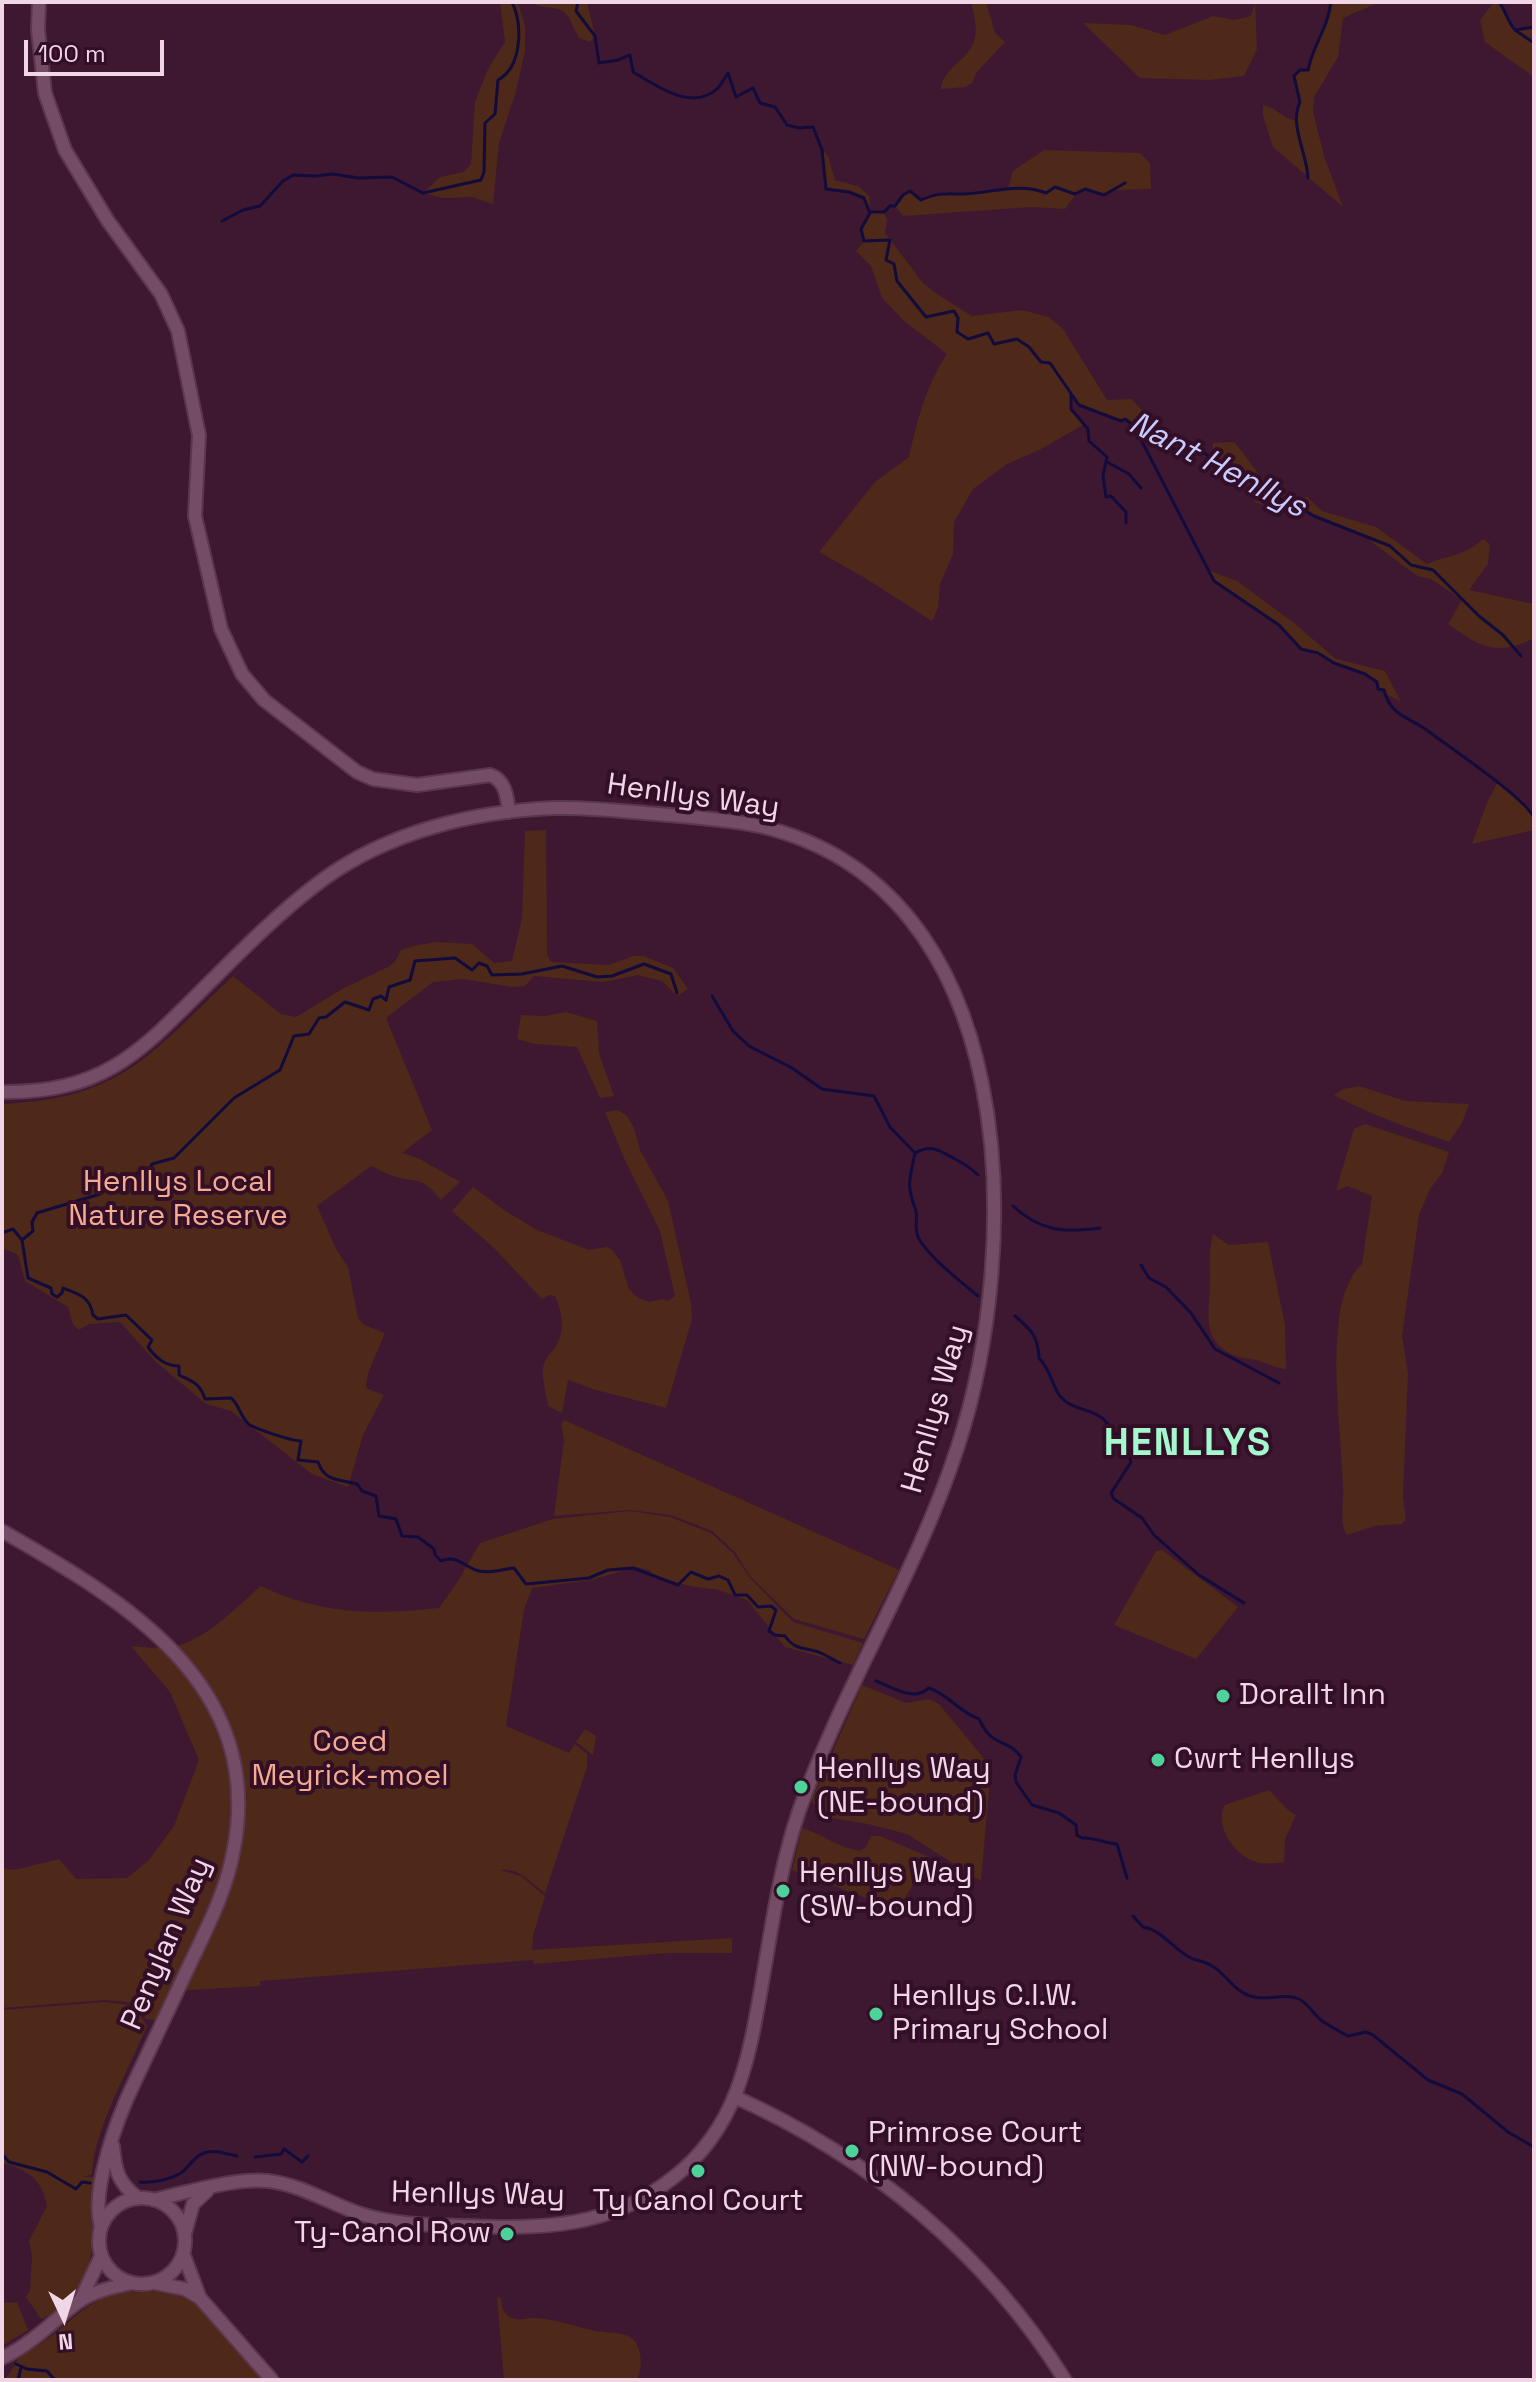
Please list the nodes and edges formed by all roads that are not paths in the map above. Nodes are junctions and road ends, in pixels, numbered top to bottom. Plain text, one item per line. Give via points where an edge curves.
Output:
1 (39, 2) edge
2 (509, 812) junction
3 (2, 1092) edge
4 (2, 1531) edge
5 (735, 2097) junction
6 (113, 2143) junction
7 (209, 2189) junction
8 (138, 2198) junction
9 (154, 2200) junction
10 (101, 2226) junction
11 (185, 2235) junction
12 (183, 2253) junction
13 (101, 2256) junction
14 (132, 2283) junction
15 (152, 2283) junction
16 (200, 2298) junction
17 (80, 2301) junction
18 (2, 2358) edge
19 (272, 2380) edge
20 (1065, 2380) edge

1 - 2 street via 45,93 65,150 152,280 178,331 199,435 195,516 221,629 242,674 264,700 357,772 417,785 490,775 502,783
2 - 3 street, Henllys Way via 408,835 350,862 283,912 142,1050 102,1073 62,1087
2 - 5 street, Henllys Way via 596,809 733,822 785,834 837,858 904,913 932,950 966,1026 986,1114 994,1188 994,1265 978,1377 959,1446 914,1560 858,1671 795,1822 747,2063
4 - 6 street, Penylan Way via 74,1573 163,1639 206,1693 230,1748 239,1810 224,1886 129,2093
5 - 7 street, Henllys Way via 715,2133 682,2171 632,2204 577,2223 411,2223 372,2218 282,2183 241,2181
5 - 20 street via 803,2130 921,2212 995,2285
6 - 8 street, Penylan Way via 116,2174
6 - 10 street, Penylan Way via 103,2172
7 - 9 street, Henllys Way
7 - 11 street via 193,2204
8 - 9 street
8 - 10 street via 119,2204
9 - 11 street via 174,2212
10 - 13 street
11 - 12 street
12 - 15 street via 171,2273
12 - 16 street
13 - 14 street via 110,2270
13 - 17 street
14 - 15 street
14 - 17 street
15 - 16 street via 185,2289
16 - 19 street
17 - 18 street via 41,2335

